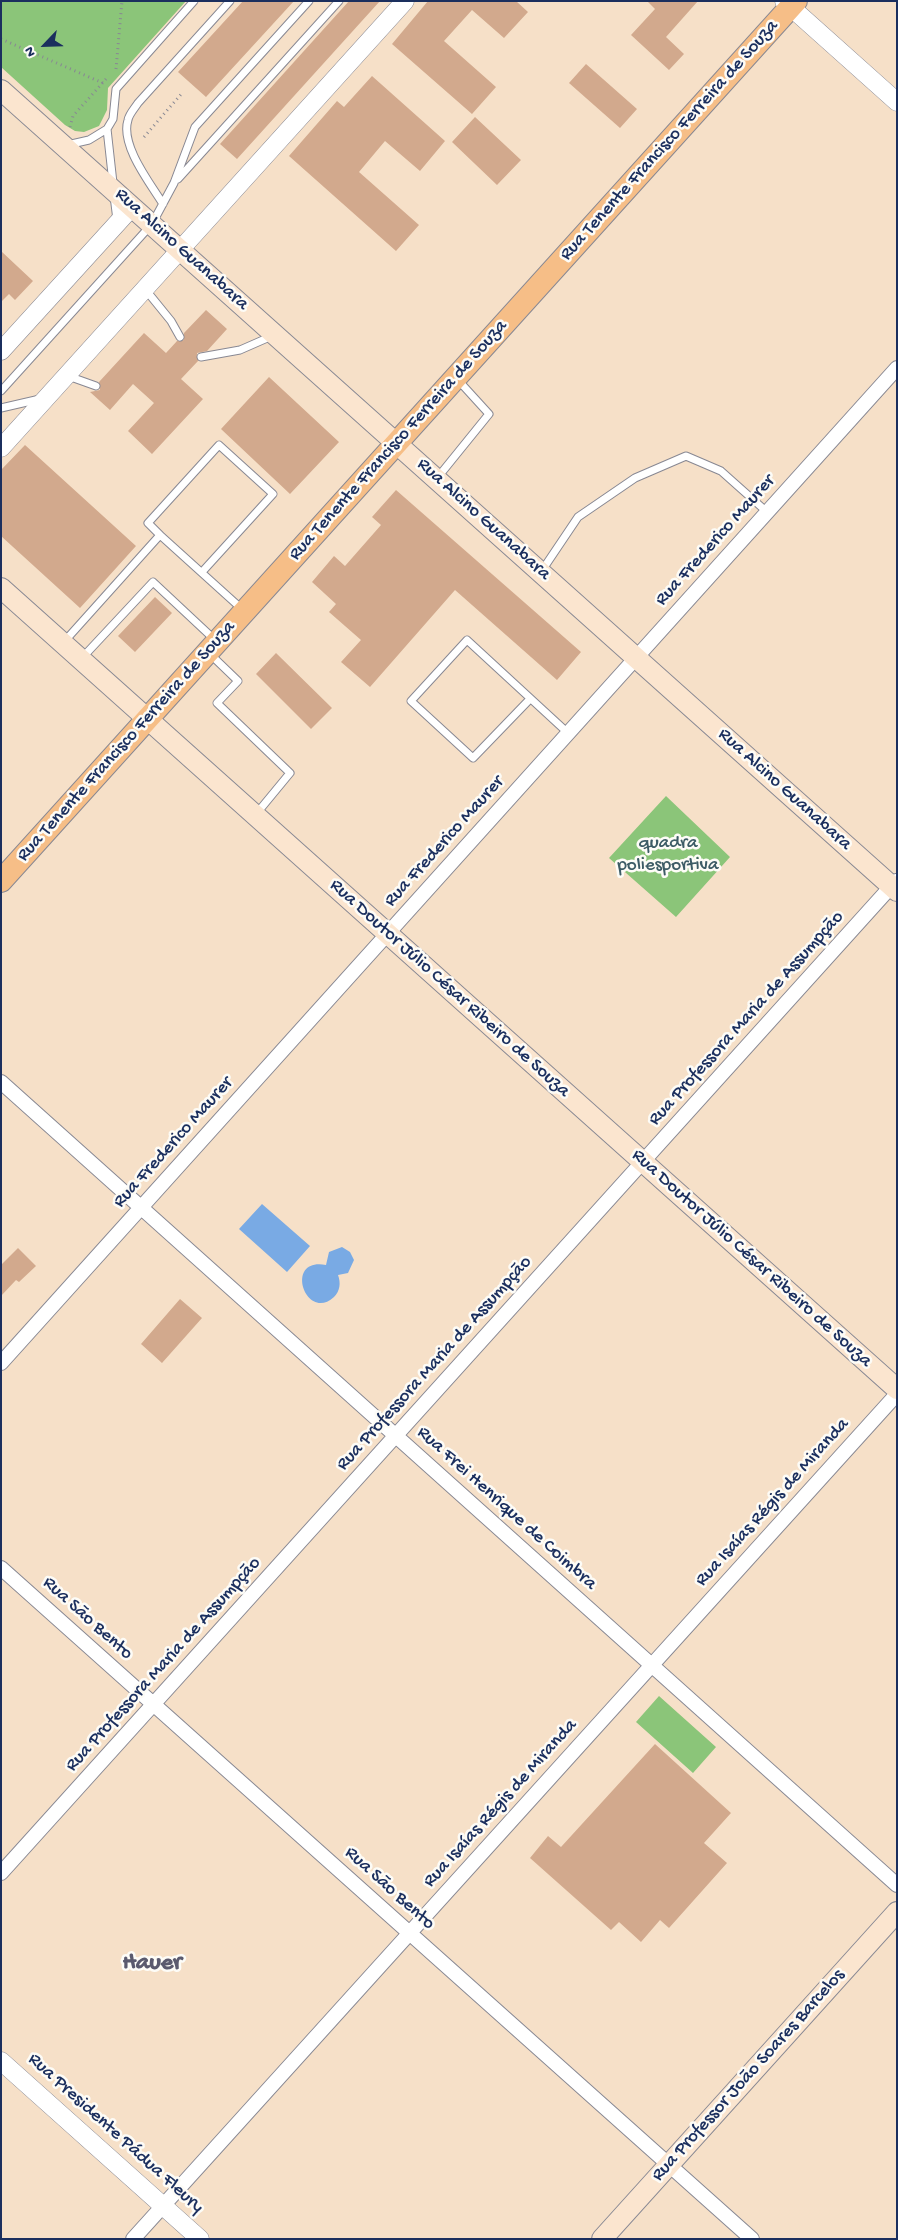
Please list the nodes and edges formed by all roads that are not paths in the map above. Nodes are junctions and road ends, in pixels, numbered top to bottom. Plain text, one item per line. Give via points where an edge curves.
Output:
1 (194, 1) edge
2 (230, 1) edge
3 (309, 1) edge
4 (338, 1) edge
5 (405, 1) edge
6 (791, 3) edge
7 (1, 90) edge
8 (897, 102) edge
9 (107, 129) junction
10 (64, 145) junction
11 (174, 183) junction
12 (114, 190) junction
13 (163, 204) junction
14 (132, 206) junction
15 (117, 223) junction
16 (152, 224) junction
17 (180, 250) junction
18 (145, 289) junction
19 (275, 334) junction
20 (180, 338) dead end
21 (1, 351) edge
22 (201, 357) dead end
23 (897, 368) edge
24 (67, 376) junction
25 (456, 378) junction
26 (96, 386) dead end
27 (1, 391) edge
28 (48, 397) junction
29 (1, 408) edge
30 (397, 444) junction
31 (1, 448) edge
32 (436, 479) junction
33 (767, 512) junction
34 (160, 535) junction
35 (202, 572) junction
36 (541, 573) junction
37 (1, 588) edge
38 (245, 612) junction
39 (62, 643) junction
40 (213, 647) junction
41 (636, 658) junction
42 (81, 660) junction
43 (530, 699) junction
44 (148, 719) junction
45 (568, 733) junction
46 (255, 815) junction
47 (1, 881) edge
48 (895, 886) edge
49 (388, 934) junction
50 (1, 1082) edge
51 (643, 1162) junction
52 (141, 1207) junction
53 (1, 1363) edge
54 (897, 1389) edge
55 (897, 1394) edge
56 (396, 1436) junction
57 (1, 1568) edge
58 (652, 1665) junction
59 (154, 1704) junction
60 (1, 1873) edge
61 (897, 1885) edge
62 (897, 1912) edge
63 (410, 1933) junction
64 (1, 2061) edge
65 (669, 2165) junction
66 (163, 2206) junction
67 (133, 2239) edge
68 (200, 2239) edge
69 (602, 2239) edge
70 (752, 2239) edge

1 - 9 lane via 116,89 113,119
2 - 13 lane via 138,103 128,119 126,134 132,152
3 - 11 lane via 195,127
4 - 11 lane
5 - 17 street
6 - 8 street
6 - 25 main road, Rua Tenente Francisco Ferreira de Souza
7 - 10 main road, Rua Alcino Guanabara
9 - 10 lane via 89,140
9 - 12 lane
10 - 12 main road, Rua Alcino Guanabara
11 - 13 lane
12 - 14 main road, Rua Alcino Guanabara
12 - 15 lane
13 - 16 lane
14 - 15 street
14 - 16 main road, Rua Alcino Guanabara
15 - 21 street
16 - 17 main road, Rua Alcino Guanabara
16 - 27 lane
17 - 18 street
17 - 19 main road, Rua Alcino Guanabara
18 - 20 lane via 171,321
18 - 24 street
19 - 22 lane via 240,350
19 - 30 main road, Rua Alcino Guanabara
23 - 33 street, Rua Frederico Maurer
24 - 26 lane
24 - 28 street
25 - 30 main road, Rua Tenente Francisco Ferreira de Souza
25 - 32 lane via 489,414
28 - 29 lane
28 - 31 street
30 - 32 main road, Rua Alcino Guanabara
30 - 38 main road, Rua Tenente Francisco Ferreira de Souza
32 - 36 main road, Rua Alcino Guanabara
33 - 36 lane via 721,471 686,456 635,478 578,517
33 - 41 street, Rua Frederico Maurer
34 - 35 lane
34 - 35 lane via 148,523 219,445 273,494
34 - 39 lane
35 - 38 lane
36 - 41 main road, Rua Alcino Guanabara
37 - 39 main road, Rua Doutor Júlio César Ribeiro de Souza
38 - 40 main road, Rua Tenente Francisco Ferreira de Souza
39 - 42 main road, Rua Doutor Júlio César Ribeiro de Souza
40 - 42 lane via 152,582
40 - 44 main road, Rua Tenente Francisco Ferreira de Souza
40 - 46 lane via 238,680 218,703 290,772
41 - 45 street, Rua Frederico Maurer
41 - 48 main road, Rua Alcino Guanabara
42 - 44 main road, Rua Doutor Júlio César Ribeiro de Souza
43 - 43 lane via 467,640 411,700 473,758
43 - 45 lane
44 - 46 main road, Rua Doutor Júlio César Ribeiro de Souza
44 - 47 main road, Rua Tenente Francisco Ferreira de Souza
45 - 49 street, Rua Frederico Maurer
46 - 49 main road, Rua Doutor Júlio César Ribeiro de Souza
48 - 51 street, Rua Professora Maria de Assumpção
49 - 51 main road, Rua Doutor Júlio César Ribeiro de Souza
49 - 52 street, Rua Frederico Maurer
50 - 52 street, Rua Frei Henrique de Coimbra
51 - 54 main road, Rua Doutor Júlio César Ribeiro de Souza
51 - 56 street, Rua Professora Maria de Assumpção
52 - 53 street, Rua Frederico Maurer
52 - 56 street, Rua Frei Henrique de Coimbra
55 - 58 street, Rua Isaías Régis de Miranda
56 - 58 street, Rua Frei Henrique de Coimbra
56 - 59 street, Rua Professora Maria de Assumpção
57 - 59 street, Rua São Bento
58 - 61 street, Rua Frei Henrique de Coimbra
58 - 63 street, Rua Isaías Régis de Miranda
59 - 60 street, Rua Professora Maria de Assumpção
59 - 63 street, Rua São Bento
62 - 65 main road, Rua Professor João Soares Barcelos
63 - 65 street, Rua São Bento
63 - 66 street, Rua Isaías Régis de Miranda
64 - 66 street, Rua Presidente Pádua Fleury
65 - 69 main road, Rua Professor João Soares Barcelos
65 - 70 street, Rua São Bento
66 - 67 street, Rua Isaías Régis de Miranda
66 - 68 street, Rua Presidente Pádua Fleury

